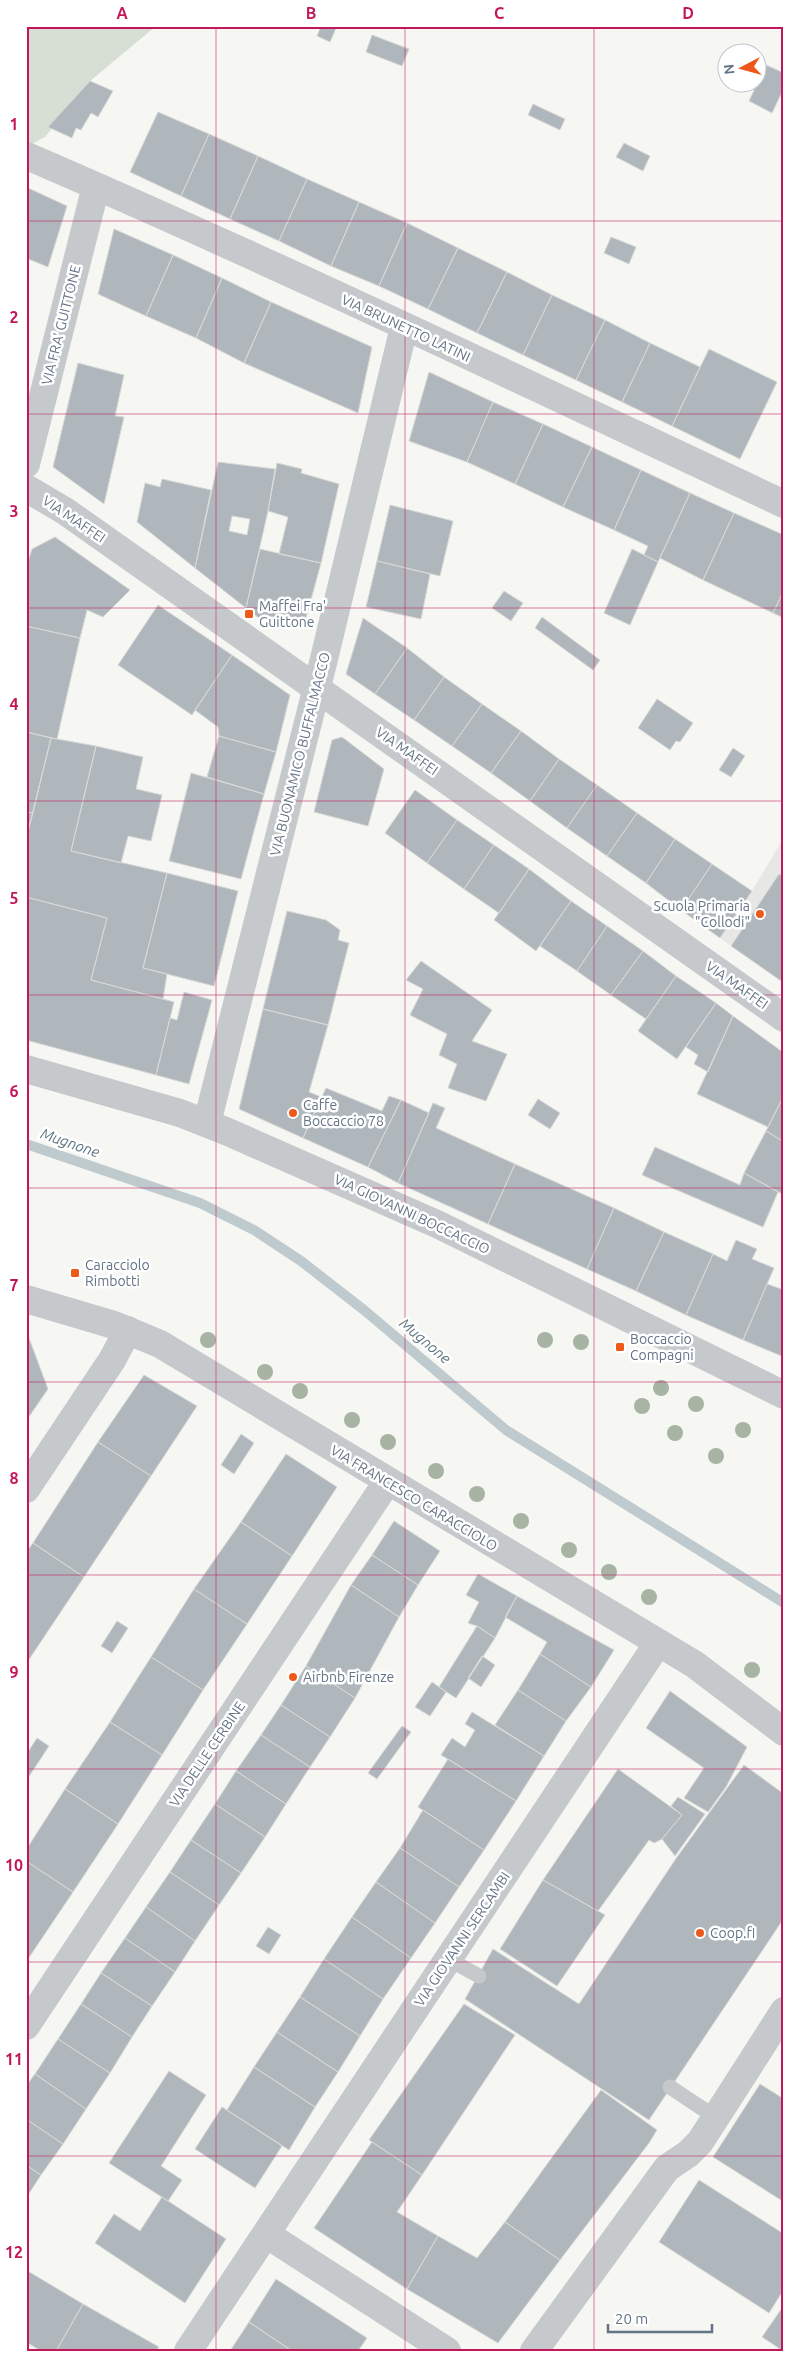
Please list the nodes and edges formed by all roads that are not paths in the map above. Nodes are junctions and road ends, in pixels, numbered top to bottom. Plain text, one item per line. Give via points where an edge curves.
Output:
1 (26, 156) edge
2 (96, 186) junction
3 (404, 327) junction
4 (26, 464) edge
5 (26, 488) edge
6 (784, 504) edge
7 (317, 687) junction
8 (784, 1018) edge
9 (26, 1069) edge
10 (207, 1123) junction
11 (26, 1299) edge
12 (128, 1330) junction
13 (784, 1395) edge
14 (387, 1482) junction
15 (26, 1489) edge
16 (658, 1643) junction
17 (784, 1732) edge
18 (448, 1959) junction
19 (479, 1976) dead end
20 (784, 2011) edge
21 (26, 2026) edge
22 (670, 2087) dead end
23 (716, 2117) junction
24 (266, 2234) junction
25 (188, 2351) edge
26 (447, 2351) edge
27 (534, 2351) edge

1 - 2 street, VIA BRUNETTO LATINI
2 - 3 street, VIA BRUNETTO LATINI
2 - 4 street, VIA FRA' GUITTONE
3 - 6 street, VIA BRUNETTO LATINI
3 - 7 street, VIA BUONAMICO BUFFALMACCO
5 - 7 street, VIA MAFFEI
7 - 8 street, VIA MAFFEI
7 - 10 street, VIA BUONAMICO BUFFALMACCO
9 - 10 street, VIA GIOVANNI BOCCACCIO
10 - 13 street, VIA GIOVANNI BOCCACCIO via 439,1225
11 - 12 street, VIA FRANCESCO CARACCIOLO
12 - 14 street, VIA FRANCESCO CARACCIOLO via 160,1344
12 - 15 street via 112,1360
14 - 16 street, VIA FRANCESCO CARACCIOLO
14 - 21 street, VIA DELLE CERBINE
16 - 17 street, VIA FRANCESCO CARACCIOLO via 694,1664
16 - 18 street, VIA GIOVANNI SERCAMBI
18 - 19 lane
18 - 24 street, VIA GIOVANNI SERCAMBI
20 - 23 street
22 - 23 lane
23 - 27 street via 700,2142 667,2168
24 - 25 street, VIA GIOVANNI SERCAMBI
24 - 26 street

